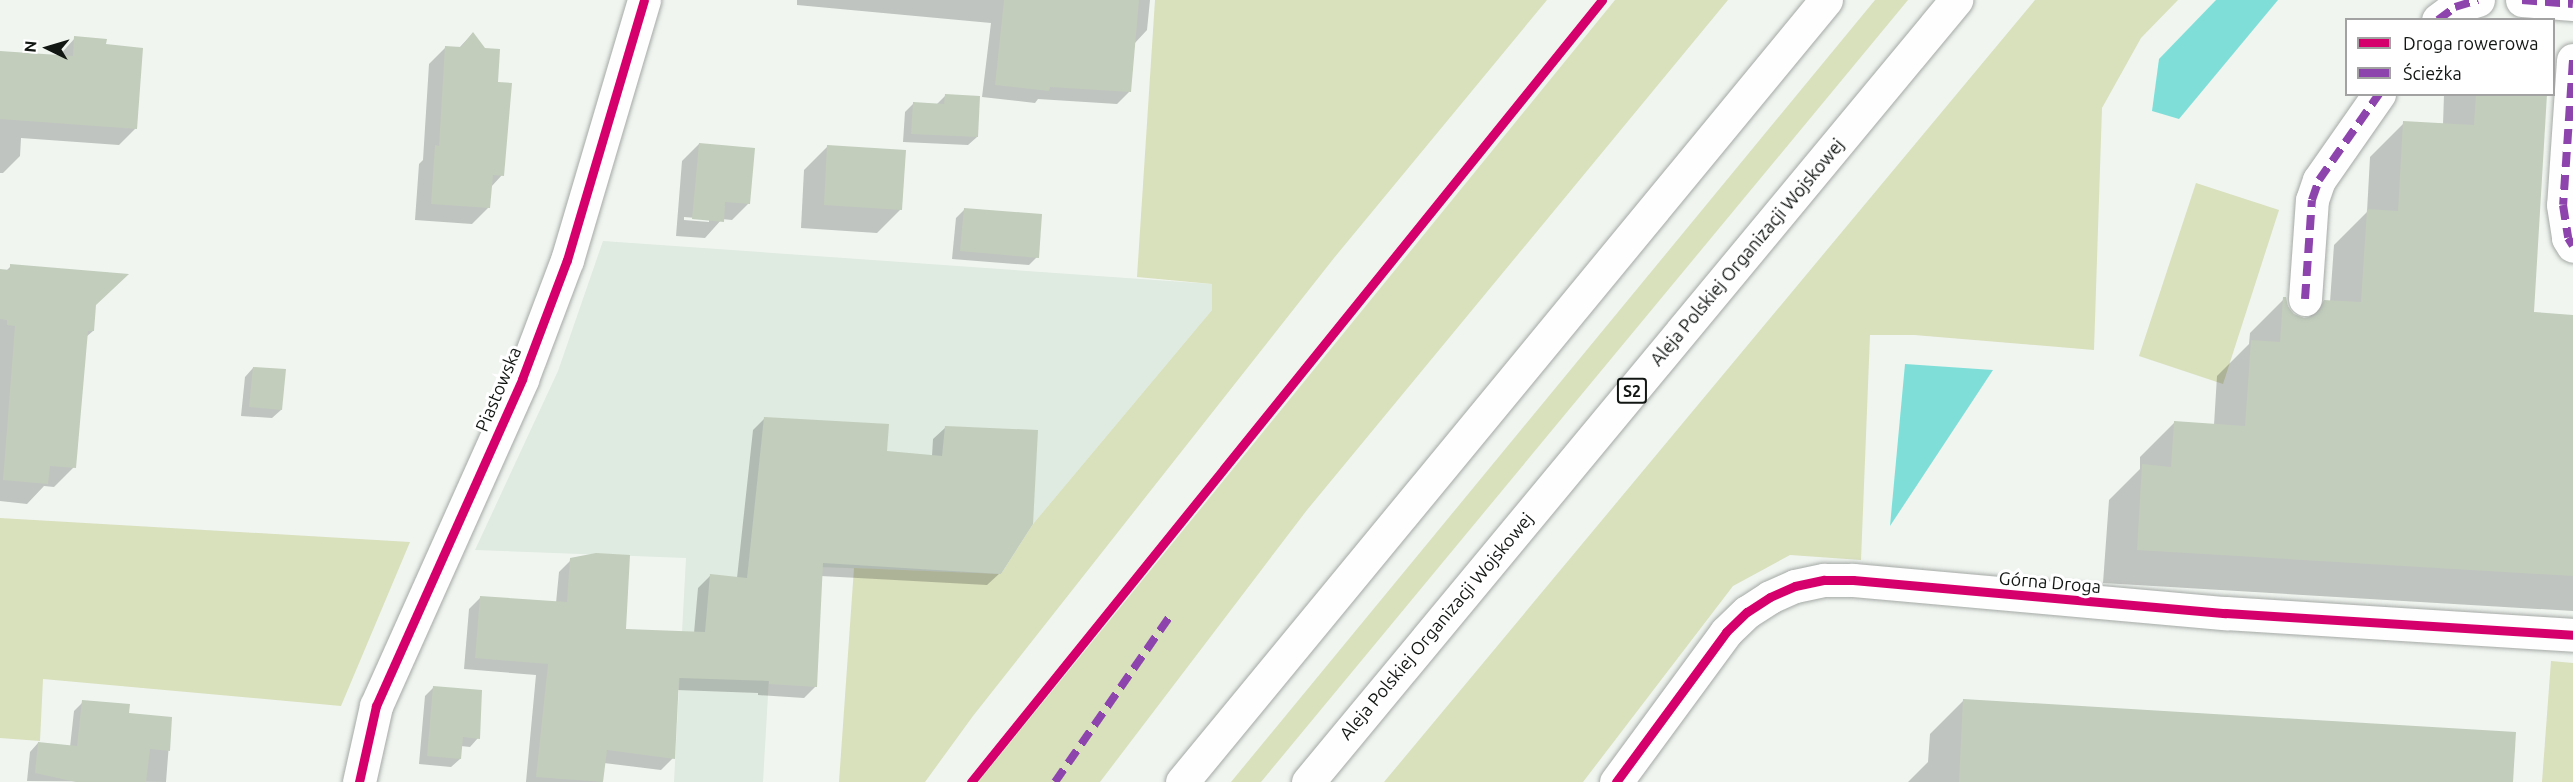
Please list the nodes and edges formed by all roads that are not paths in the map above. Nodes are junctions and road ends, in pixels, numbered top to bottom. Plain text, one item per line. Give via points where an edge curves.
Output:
1 (644, 0) edge
2 (1826, 0) edge
3 (1956, 0) edge
4 (2478, 0) edge
5 (2522, 0) edge
6 (2573, 4) edge
7 (2441, 18) edge
8 (2573, 60) edge
9 (2378, 96) edge
10 (2573, 246) edge
11 (2305, 299) dead end
12 (2573, 636) edge
13 (359, 782) edge
14 (1182, 782) edge
15 (1308, 782) edge
16 (1616, 782) edge

1 - 13 main road, Piastowska via 567,260 522,379 376,706
2 - 14 main road
3 - 15 main road, Aleja Polskiej Organizacji Wojskowej / S2
4 - 7 main road via 2456,7
5 - 6 main road
8 - 10 main road via 2563,205
9 - 11 main road via 2319,180 2312,200
12 - 16 main road, Górna Droga via 2226,614 1875,581 1824,580 1795,586 1746,612 1726,632

